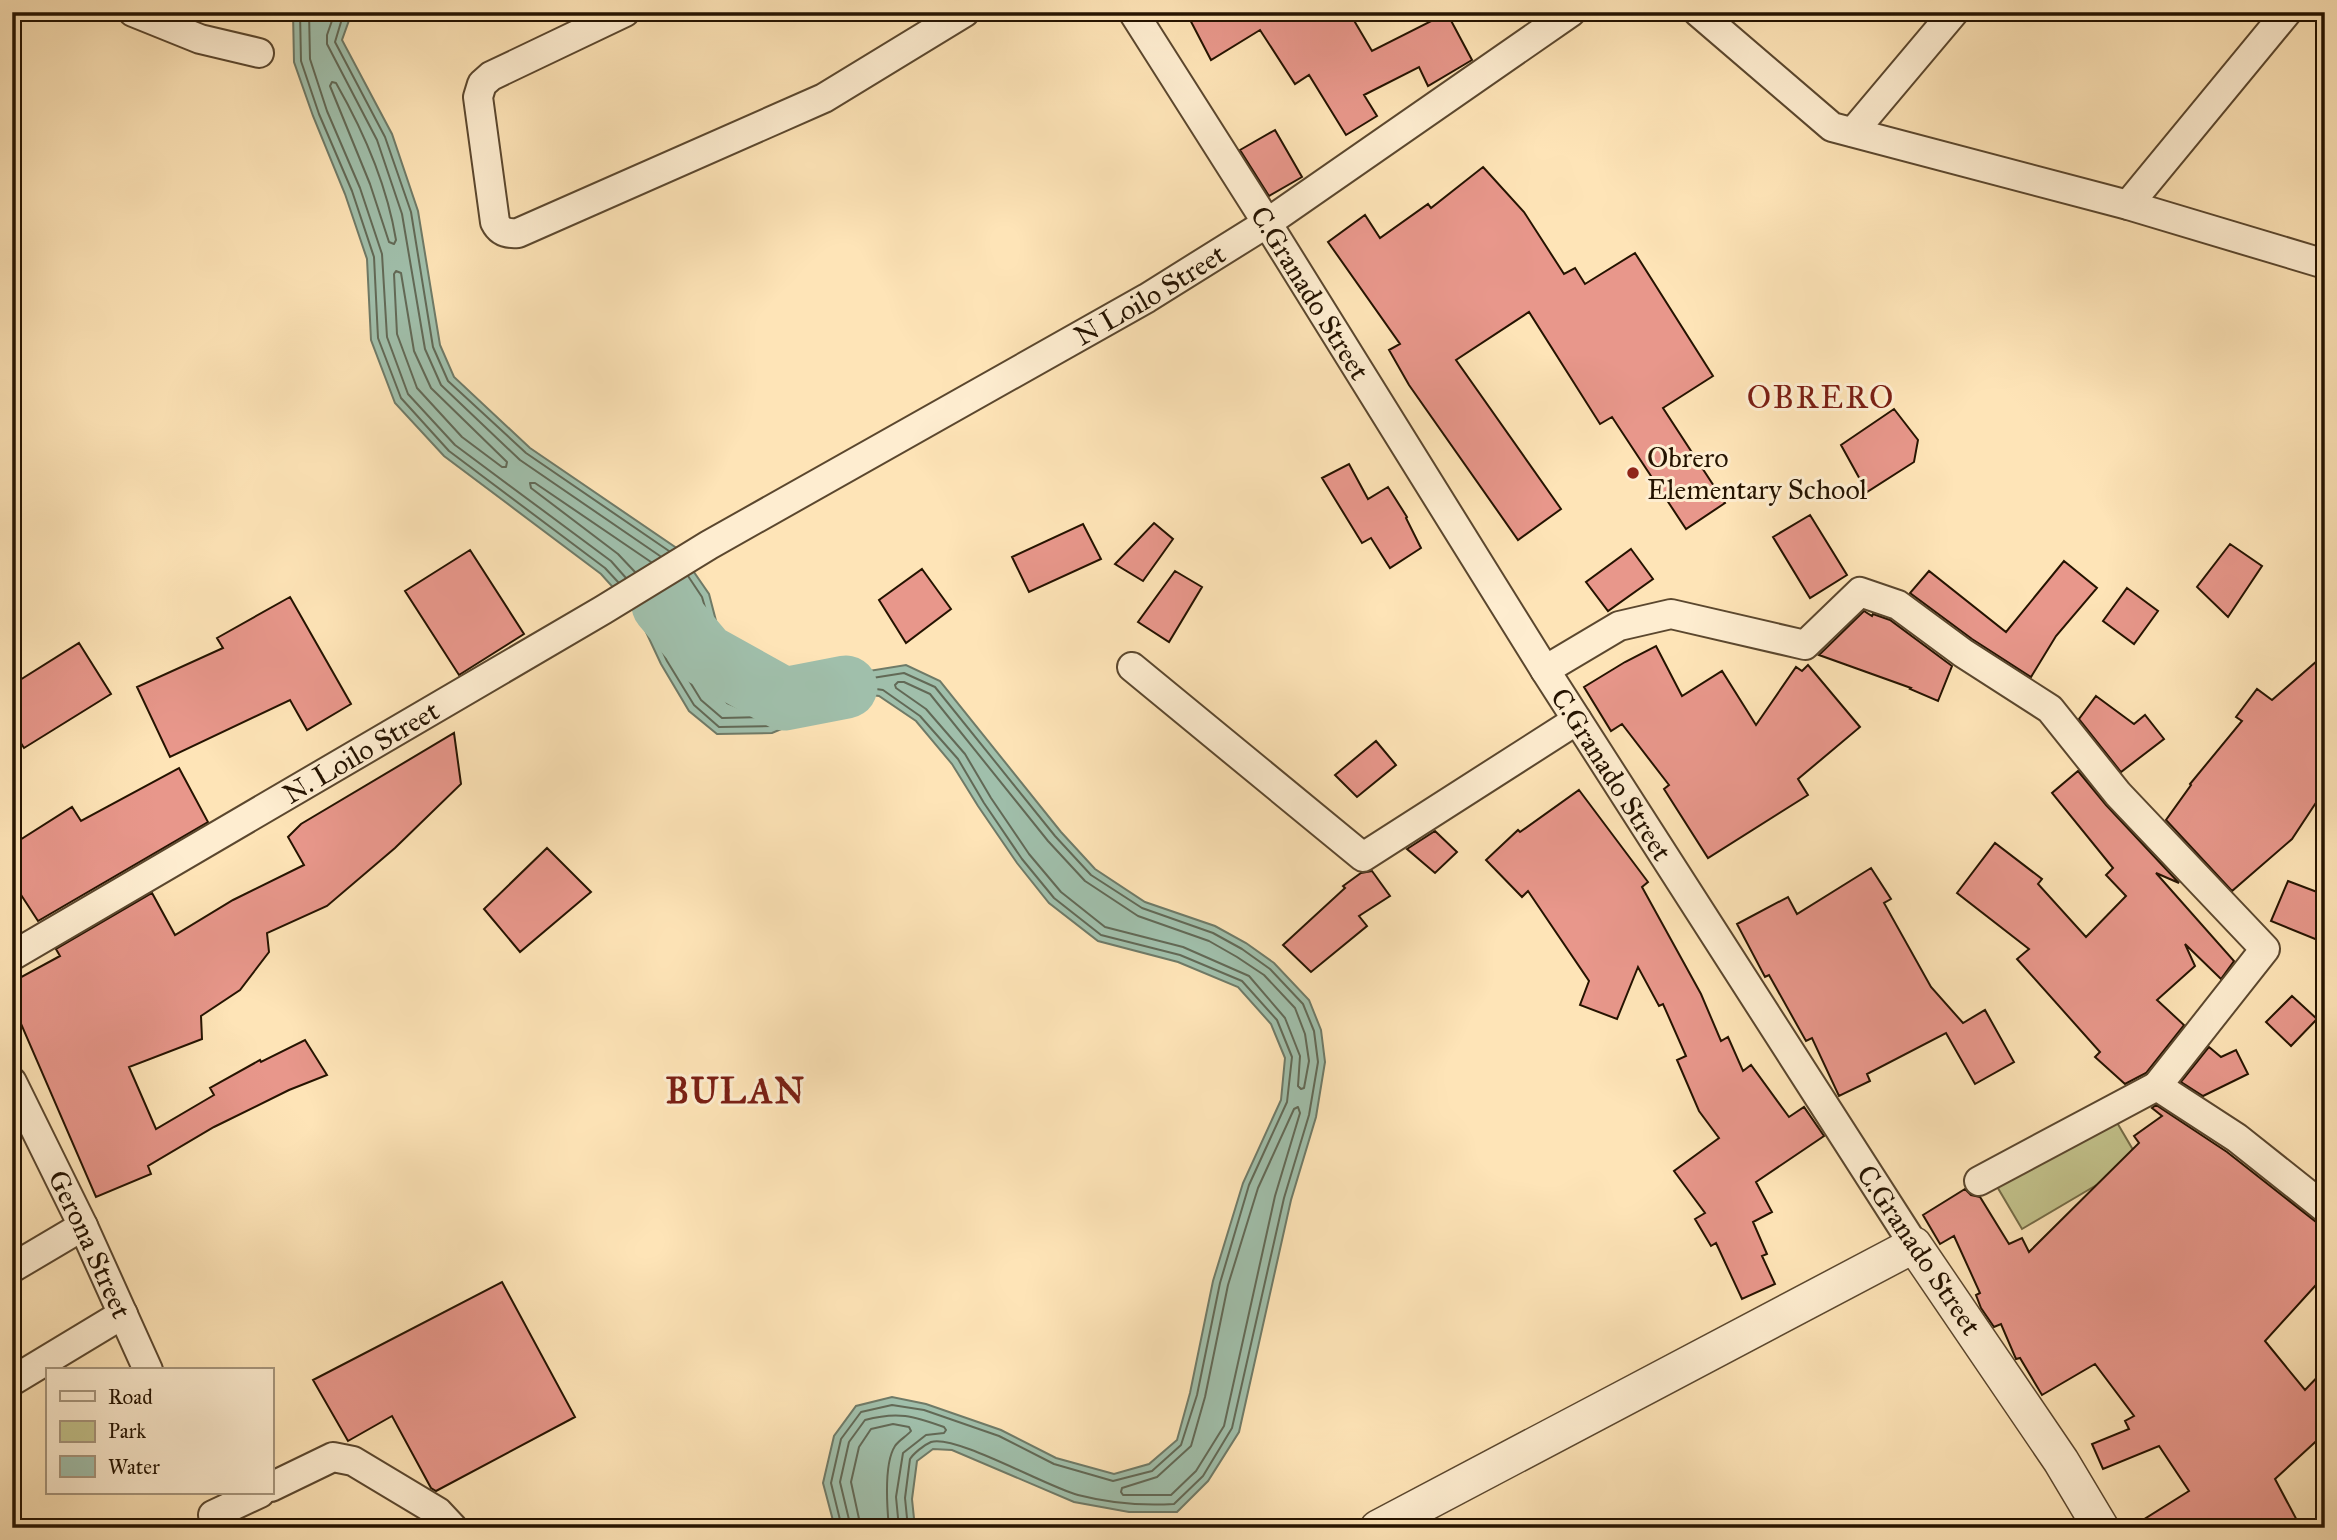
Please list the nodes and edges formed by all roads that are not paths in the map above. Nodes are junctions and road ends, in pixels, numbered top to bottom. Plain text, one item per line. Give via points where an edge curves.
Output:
1 (133, 12) edge
2 (625, 12) edge
3 (965, 12) edge
4 (1133, 12) edge
5 (1571, 12) edge
6 (1698, 12) edge
7 (1954, 12) edge
8 (2287, 12) edge
9 (259, 53) dead end
10 (1853, 132) junction
11 (2129, 205) junction
12 (1267, 223) junction
13 (2325, 264) edge
14 (709, 545) joint
15 (1132, 667) dead end
16 (1545, 670) junction
17 (1577, 720) junction
18 (12, 956) edge
19 (12, 1082) edge
20 (2157, 1086) junction
21 (1979, 1181) dead end
22 (2325, 1208) edge
23 (83, 1226) junction
24 (1914, 1245) junction
25 (12, 1268) edge
26 (123, 1314) junction
27 (147, 1368) edge
28 (12, 1381) edge
29 (273, 1486) edge
30 (257, 1494) edge
31 (212, 1512) edge
32 (453, 1528) edge
33 (1378, 1528) edge
34 (2101, 1528) edge

1 - 9 street via 201,38
2 - 3 street via 491,76 482,85 478,97 498,229 518,233 824,98
4 - 12 street, C.Granado Street
5 - 12 street, N Loilo Street
6 - 10 street via 1832,127
7 - 10 street
8 - 11 street
10 - 11 street
11 - 13 street
12 - 14 street, N Loilo Street via 1147,298
12 - 16 street, C.Granado Street
14 - 18 street, N. Loilo Street
15 - 17 street via 1363,856
16 - 17 street, C.Granado Street
16 - 20 street via 1619,626 1671,614 1805,645 1860,592 1898,605 2050,709 2118,794 2265,949
17 - 24 street, C.Granado Street
19 - 23 street, Gerona Street
20 - 21 street
20 - 22 street via 2237,1138
23 - 25 street
23 - 26 street, Gerona Street
24 - 33 street
24 - 34 street, C.Granado Street via 2061,1461
26 - 27 street, Gerona Street
26 - 28 street
29 - 32 street via 333,1457 353,1461 438,1511
30 - 31 street

